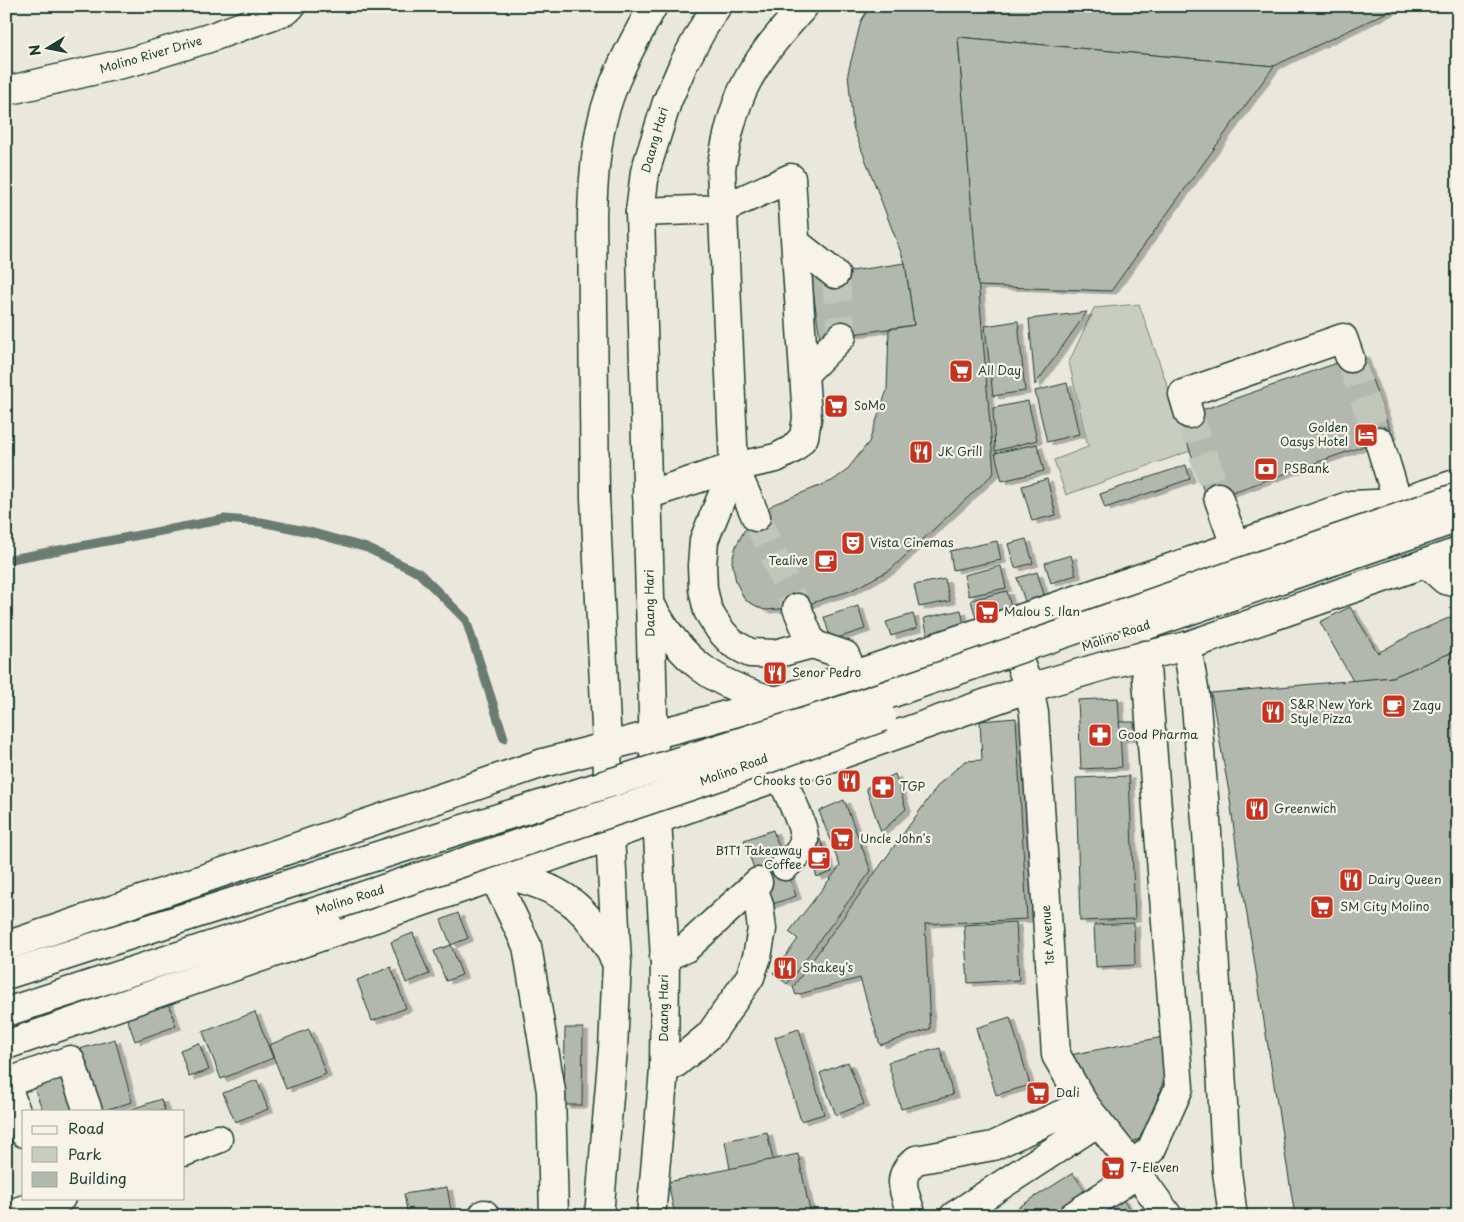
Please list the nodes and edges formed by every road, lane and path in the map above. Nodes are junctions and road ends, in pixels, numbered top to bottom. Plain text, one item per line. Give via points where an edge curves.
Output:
1 (291, 6) edge
2 (653, 6) edge
3 (717, 6) edge
4 (804, 6) edge
5 (6, 91) edge
6 (722, 209) junction
7 (640, 212) junction
8 (796, 243) junction
9 (835, 274) dead end
10 (842, 336) dead end
11 (1350, 358) tunnel mouth
12 (805, 373) junction
13 (1189, 414) tunnel mouth
14 (1378, 441) tunnel mouth
15 (734, 467) junction
16 (1458, 483) edge
17 (647, 495) junction
18 (1218, 497) tunnel mouth
19 (1458, 497) edge
20 (1398, 504) junction
21 (756, 517) tunnel mouth
22 (1458, 518) edge
23 (1235, 546) junction
24 (1458, 552) edge
25 (1426, 563) junction
26 (1458, 583) edge
27 (650, 604) junction
28 (797, 608) tunnel mouth
29 (1006, 624) junction
30 (812, 644) junction
31 (1187, 646) junction
32 (1144, 655) junction
33 (854, 675) junction
34 (1029, 688) junction
35 (776, 700) junction
36 (653, 735) junction
37 (607, 746) junction
38 (780, 775) junction
39 (657, 819) junction
40 (610, 835) junction
41 (785, 866) dead end
42 (503, 873) junction
43 (6, 946) edge
44 (664, 957) junction
45 (618, 963) junction
46 (6, 975) edge
47 (6, 1012) edge
48 (6, 1045) edge
49 (664, 1070) junction
50 (6, 1084) edge
51 (88, 1110) edge
52 (1091, 1113) junction
53 (22, 1128) edge
54 (218, 1139) dead end
55 (993, 1146) junction
56 (185, 1152) edge
57 (1134, 1169) junction
58 (1010, 1178) junction
59 (53, 1204) edge
60 (6, 1215) edge
61 (554, 1216) edge
62 (599, 1216) edge
63 (650, 1216) edge
64 (912, 1216) edge
65 (954, 1216) edge
66 (1073, 1216) edge
67 (1168, 1216) edge
68 (1233, 1216) edge

1 - 5 main road, Molino River Drive via 209,38 134,62
2 - 37 main road via 617,78 601,125 594,170 595,498
3 - 7 main road, Daang Hari via 702,28 667,102 645,172
4 - 6 main road via 759,62 742,92 721,168
6 - 7 main road
6 - 8 main road via 791,178
6 - 15 main road
7 - 17 main road, Daang Hari
8 - 9 main road
8 - 12 main road
10 - 12 main road
11 - 13 main road via 1343,338 1268,364 1183,394
12 - 15 main road via 808,418 804,437 793,449 776,458
14 - 20 main road
15 - 17 main road
15 - 21 main road
15 - 30 main road via 704,540 702,566 708,611 732,643 750,652 775,654
16 - 20 main road
17 - 27 main road, Daang Hari
18 - 23 main road
19 - 46 main road, Molino Road, bridge via 849,708
20 - 23 main road via 1350,505
22 - 47 main road, Molino Road, bridge via 858,725 726,774
23 - 29 main road
24 - 25 main road, Molino Road
25 - 26 main road via 1445,580
25 - 31 main road, Molino Road
27 - 35 main road via 678,647 699,666 749,694
27 - 36 main road, Daang Hari
28 - 30 main road
29 - 33 main road
29 - 34 main road, 1st Avenue
30 - 33 main road via 845,655
31 - 32 main road, Molino Road
31 - 68 main road via 1207,832 1227,1172
32 - 34 main road, Molino Road
32 - 57 main road via 1179,1088 1151,1150
33 - 35 main road
34 - 38 main road, Molino Road
34 - 52 main road, 1st Avenue via 1034,713 1056,1055
35 - 36 main road
36 - 37 main road
36 - 39 main road, Daang Hari
37 - 40 main road
37 - 43 main road via 535,766
38 - 39 main road, Molino Road
38 - 41 main road via 804,842 798,854
39 - 40 main road, Molino Road
39 - 44 main road, Daang Hari
40 - 42 main road, Molino Road
40 - 45 main road
42 - 45 main road via 548,887 576,905 599,930
42 - 48 main road, Molino Road
42 - 61 main road via 527,946 551,1091
44 - 49 main road, Daang Hari
44 - 49 main road via 686,948 756,885 762,929 750,977 710,1035
45 - 62 main road
49 - 63 main road, Daang Hari
50 - 51 main road via 70,1060
50 - 53 main road
52 - 55 main road
52 - 57 main road, 1st Avenue
52 - 58 main road
54 - 56 main road
55 - 58 main road
55 - 64 main road via 916,1160 907,1167 902,1186
57 - 66 main road
57 - 67 main road, 1st Avenue
58 - 65 main road
59 - 60 main road

